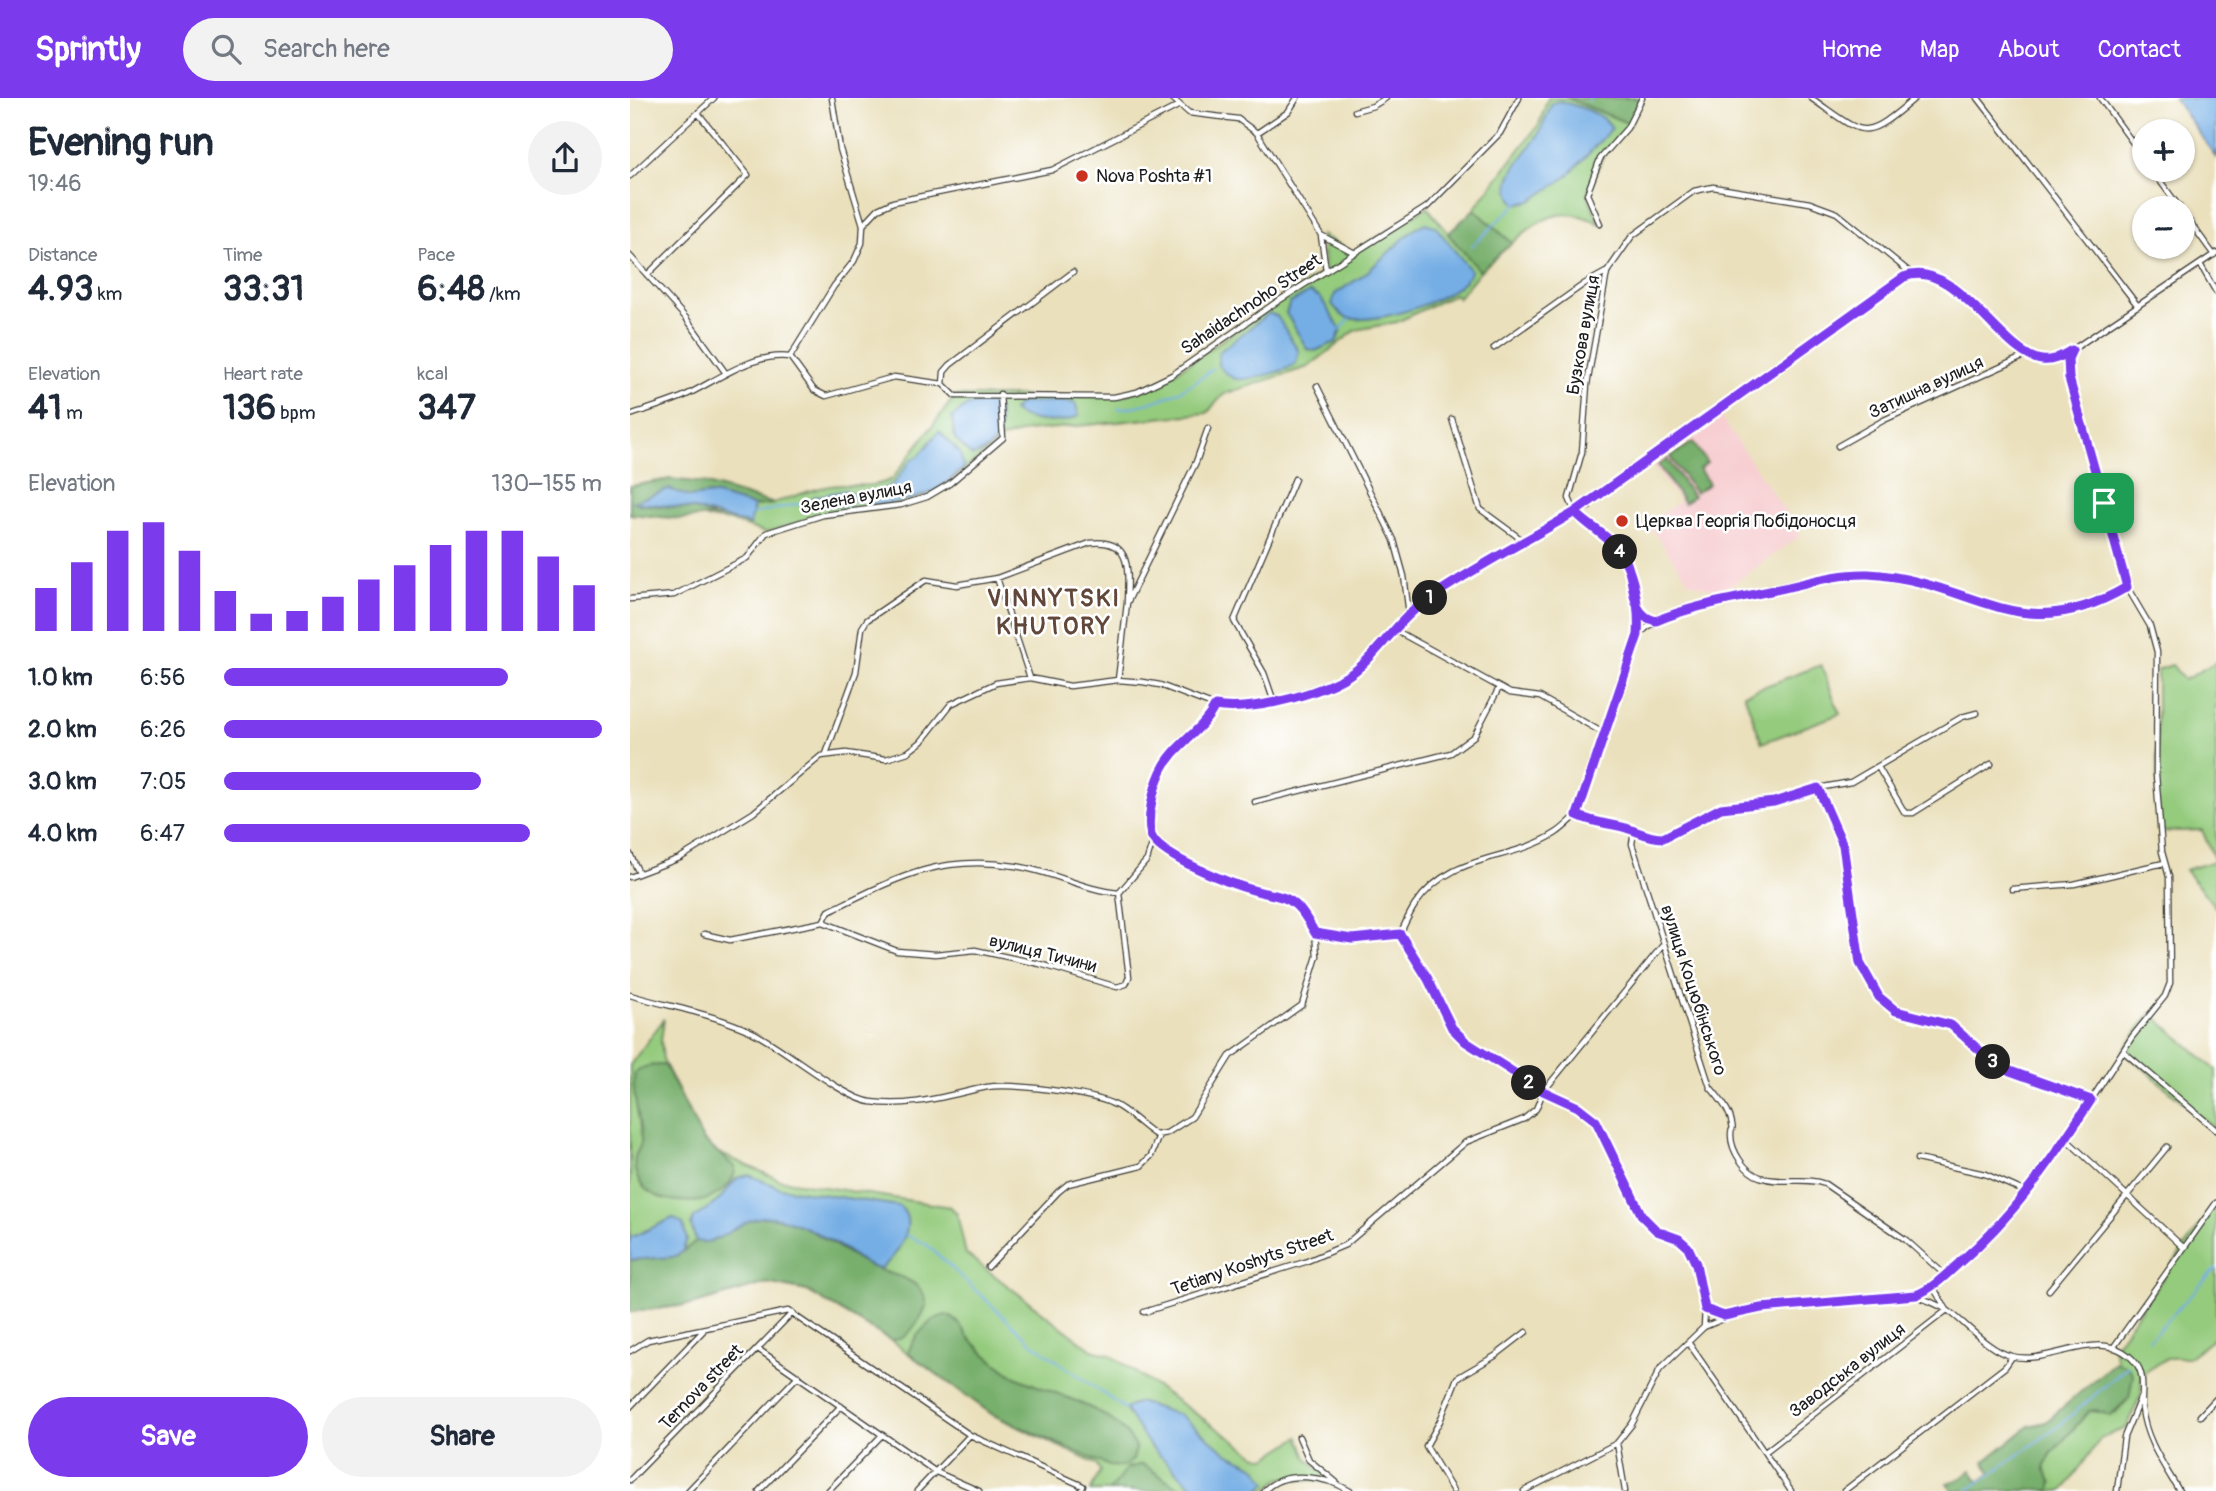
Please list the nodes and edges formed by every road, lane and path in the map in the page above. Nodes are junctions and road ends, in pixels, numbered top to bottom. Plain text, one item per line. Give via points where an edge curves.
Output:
1 (714, 98) edge
2 (832, 98) edge
3 (1172, 98) edge
4 (1297, 98) edge
5 (1386, 98) edge
6 (1519, 98) edge
7 (1642, 98) edge
8 (1811, 98) edge
9 (1914, 98) edge
10 (1978, 98) edge
11 (2100, 98) edge
12 (1178, 106) junction
13 (1355, 111) dead end
14 (698, 113) junction
15 (1257, 133) junction
16 (2132, 142) edge
17 (630, 176) edge
18 (1600, 224) dead end
19 (863, 225) junction
20 (2195, 228) edge
21 (1321, 235) junction
22 (1353, 252) junction
23 (2215, 254) edge
24 (630, 256) edge
25 (2200, 264) junction
26 (1326, 270) junction
27 (1073, 272) dead end
28 (1607, 272) junction
29 (1912, 274) junction
30 (647, 275) junction
31 (2216, 292) edge
32 (2138, 306) junction
33 (1494, 348) dead end
34 (2072, 350) junction
35 (2027, 355) junction
36 (790, 357) junction
37 (725, 372) junction
38 (943, 384) junction
39 (1317, 386) dead end
40 (1000, 394) junction
41 (630, 415) edge
42 (1452, 419) dead end
43 (1208, 428) dead end
44 (1838, 446) dead end
45 (1295, 479) dead end
46 (1589, 507) dead end
47 (1575, 512) junction
48 (1525, 542) junction
49 (997, 578) junction
50 (2127, 587) junction
51 (630, 600) edge
52 (1128, 603) junction
53 (1638, 610) junction
54 (1409, 615) junction
55 (1656, 621) junction
56 (1395, 630) junction
57 (1638, 635) junction
58 (1030, 678) junction
59 (1118, 680) junction
60 (1499, 688) junction
61 (1273, 702) junction
62 (1215, 706) junction
63 (1977, 713) dead end
64 (1605, 734) junction
65 (826, 754) junction
66 (1991, 764) dead end
67 (1878, 767) junction
68 (1818, 788) junction
69 (1255, 802) dead end
70 (1577, 815) junction
71 (1634, 831) junction
72 (1153, 840) junction
73 (630, 854) edge
74 (2164, 863) junction
75 (639, 873) junction
76 (630, 877) edge
77 (2012, 889) dead end
78 (1119, 893) junction
79 (823, 922) junction
80 (1315, 933) junction
81 (704, 934) dead end
82 (1400, 934) junction
83 (1664, 945) junction
84 (630, 995) edge
85 (2123, 1051) junction
86 (1543, 1091) junction
87 (2091, 1100) junction
88 (2216, 1130) edge
89 (1159, 1135) junction
90 (2066, 1139) junction
91 (2167, 1147) dead end
92 (1917, 1158) dead end
93 (2028, 1194) junction
94 (2125, 1196) junction
95 (2216, 1203) edge
96 (2184, 1248) junction
97 (988, 1266) dead end
98 (1945, 1275) junction
99 (1933, 1287) junction
100 (2049, 1290) dead end
101 (1916, 1295) junction
102 (1705, 1309) junction
103 (1947, 1310) junction
104 (1144, 1312) dead end
105 (792, 1313) junction
106 (1724, 1316) junction
107 (1704, 1327) junction
108 (703, 1330) junction
109 (1526, 1332) dead end
110 (1688, 1342) junction
111 (2113, 1348) junction
112 (758, 1349) junction
113 (630, 1350) edge
114 (2012, 1357) junction
115 (798, 1376) junction
116 (2141, 1395) junction
117 (2216, 1399) edge
118 (841, 1406) junction
119 (630, 1407) edge
120 (2200, 1416) dead end
121 (882, 1435) junction
122 (970, 1435) junction
123 (1299, 1437) dead end
124 (1617, 1443) junction
125 (1765, 1452) junction
126 (936, 1472) junction
127 (630, 1480) edge
128 (1339, 1484) junction
129 (688, 1491) edge
130 (759, 1491) edge
131 (828, 1491) edge
132 (917, 1491) edge
133 (979, 1491) edge
134 (1081, 1491) edge
135 (1264, 1491) edge
136 (1350, 1491) edge
137 (1453, 1491) edge
138 (1524, 1491) edge
139 (1625, 1491) edge
140 (1791, 1491) edge
141 (1844, 1491) edge
142 (2117, 1491) edge
143 (2179, 1491) edge

1 - 14 street
2 - 19 street via 840,149
3 - 12 street
4 - 15 street via 1288,112
5 - 13 street
6 - 22 street, Sahaidachnoho Street via 1500,132 1427,206
7 - 18 street via 1627,128 1596,166 1587,194
8 - 9 street via 1861,130 1871,131
10 - 32 street
11 - 16 street
12 - 15 street via 1189,113 1238,119
12 - 19 street via 1052,170 893,202 878,209
14 - 17 street
14 - 30 street via 748,175
15 - 21 street
19 - 36 street via 858,255
20 - 23 street
21 - 22 street
21 - 26 street
22 - 26 street, Sahaidachnoho Street
23 - 25 street
24 - 30 street
25 - 31 street
25 - 32 street
26 - 40 street, Sahaidachnoho Street via 1172,375 1137,391 1114,397
27 - 38 street via 950,365
28 - 29 street, Бузкова вулиця via 1632,236 1694,191 1713,187 1810,203 1837,213
28 - 33 street
28 - 47 street, Бузкова вулиця via 1587,385 1582,452 1569,498
29 - 35 street via 1959,292
29 - 47 street
30 - 37 street
32 - 34 street
34 - 35 street via 2047,360
34 - 50 street via 2069,378
35 - 44 street, Затишна вулиця
36 - 37 street
36 - 38 street, Sahaidachnoho Street via 820,396 894,377
37 - 41 street via 682,397
38 - 40 street, Sahaidachnoho Street via 955,396
39 - 54 street via 1394,540
40 - 51 street, Зелена вулиця via 1003,438 936,493 901,505 823,515 766,533 747,558 674,595
42 - 48 street via 1480,509
43 - 52 street
45 - 61 street via 1234,621 1264,673
46 - 47 street
47 - 48 street
47 - 53 street via 1616,547 1627,564
48 - 54 street
49 - 52 street via 1104,541 1116,545 1125,557
49 - 58 street
49 - 65 street via 957,585 926,580 867,620 856,672
50 - 55 street via 2080,609 2030,615 2001,610 1937,586 1865,574 1693,606
50 - 74 street via 2150,626 2157,652 2156,774
52 - 59 street
53 - 55 street
53 - 57 street
54 - 56 street
55 - 57 street
56 - 60 street
56 - 61 street via 1353,672
57 - 64 street
58 - 59 street via 1070,686
58 - 65 street via 996,683 958,698 921,742 904,754 881,759
59 - 62 street via 1160,685
60 - 64 street via 1513,695 1540,697
60 - 69 street via 1474,736 1451,753
61 - 62 street via 1232,709
62 - 72 street via 1169,757 1159,775 1149,827
63 - 67 street via 1962,717
64 - 70 street
65 - 75 street via 753,813 680,858
66 - 67 street via 1913,813 1905,813
67 - 68 street via 1851,782
68 - 71 street via 1774,802 1721,808 1663,838
68 - 87 street via 1843,845 1860,963 1879,997 1896,1011 1951,1025 1994,1063 2010,1071
70 - 71 street
70 - 82 street via 1556,833 1448,873 1415,905
71 - 83 street, вулиця Коцюбінського via 1632,844
72 - 78 street via 1147,860
72 - 80 street via 1167,852 1230,883 1291,901
73 - 75 street
74 - 77 street via 2074,884
74 - 85 street via 2169,877 2169,987
75 - 76 street
78 - 79 street via 1015,866 932,867 908,873 829,911
78 - 79 street, вулиця Тичини via 1129,977 1117,987 975,950 897,951
79 - 81 street via 730,940
80 - 82 street via 1352,939
80 - 89 street via 1317,956 1302,1005 1230,1056 1195,1114
82 - 86 street via 1452,1028 1486,1057
83 - 86 street, Tetiany Koshyts Street
83 - 98 street, вулиця Коцюбінського via 1710,1087 1725,1106 1745,1168 1770,1180 1825,1184 1906,1240
84 - 89 street via 744,1029 870,1102 930,1100 998,1086 1040,1089 1111,1102
85 - 87 street
85 - 88 street
86 - 102 street via 1596,1121 1642,1216 1657,1231 1688,1247
86 - 104 street, Tetiany Koshyts Street via 1536,1109 1524,1119 1466,1142 1345,1245
87 - 90 street
89 - 97 street via 1141,1166 1068,1184
90 - 93 street
90 - 94 street
91 - 94 street
92 - 93 street via 1985,1174
93 - 98 street via 1991,1236
94 - 96 street
94 - 100 street
95 - 96 street
96 - 111 street
98 - 99 street
99 - 101 street
99 - 103 street
101 - 103 street
101 - 106 street via 1761,1308
102 - 106 street
102 - 107 street
103 - 114 street
103 - 125 street, Заводська вулиця
105 - 108 street via 778,1311
105 - 112 street, Ternova street
105 - 122 street
106 - 107 street
107 - 110 street
108 - 113 street via 648,1340
108 - 119 street
109 - 137 street via 1495,1356 1466,1370 1451,1388 1426,1446
110 - 124 street via 1660,1369
110 - 125 street
111 - 114 street via 2090,1345
111 - 116 street via 2138,1367
112 - 115 street
112 - 127 street, Ternova street
114 - 141 street
115 - 118 street
115 - 129 street
116 - 142 street via 2121,1446
116 - 143 street via 2148,1434
117 - 120 street
118 - 121 street
118 - 130 street
121 - 126 street
121 - 131 street
122 - 126 street
122 - 134 street via 1083,1486
123 - 128 street via 1309,1460
124 - 138 street
124 - 139 street
125 - 140 street
126 - 132 street
126 - 133 street
128 - 135 street via 1287,1477
128 - 136 street

